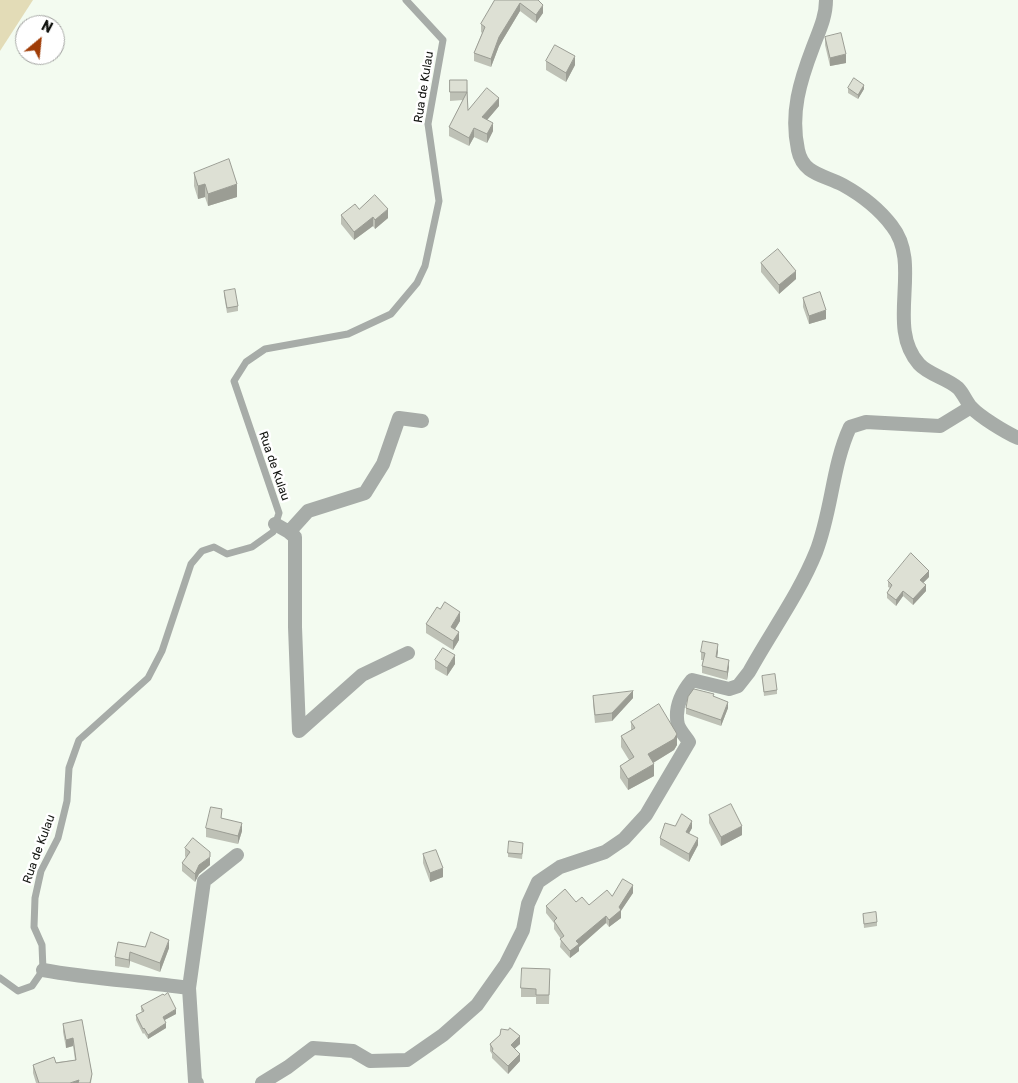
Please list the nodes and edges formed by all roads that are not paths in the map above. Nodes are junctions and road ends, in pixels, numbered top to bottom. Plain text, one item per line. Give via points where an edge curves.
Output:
1 (406, 0) edge
2 (826, 0) edge
3 (971, 407) junction
4 (422, 421) dead end
5 (1018, 438) edge
6 (275, 524) junction
7 (289, 532) junction
8 (408, 653) dead end
9 (237, 855) dead end
10 (43, 970) junction
11 (0, 978) edge
12 (189, 988) junction
13 (197, 1083) edge
14 (262, 1083) edge

1 - 6 lane, Rua de Kulau via 443,40 428,124 439,201 425,266 417,283 391,314 348,334 265,349 246,362 234,381 278,513
2 - 3 street via 826,14 800,83 794,111 798,152 818,176 842,184 868,202 893,227 902,247 908,345 920,364 958,388
3 - 5 street
3 - 14 street via 940,426 866,422 850,427 840,447 832,496 816,552 750,672 738,686 729,689 692,680 687,686 682,693 678,725 689,742 646,815 624,839 605,852 560,867 538,882 528,904 522,930 506,964 477,1004 444,1035 407,1060 370,1061 353,1050 314,1048
4 - 7 street via 399,418 384,464 365,493 308,511
6 - 7 street
6 - 10 lane, Rua de Kulau via 273,532 252,547 227,554 214,547 202,551 191,564 162,651 148,678 79,740 69,768 67,801 58,838 41,871 34,898 34,927 42,945
7 - 8 street via 295,537 299,731 362,674
9 - 12 street via 204,881
10 - 11 lane via 32,986 18,991
10 - 12 street via 92,979
12 - 13 street

